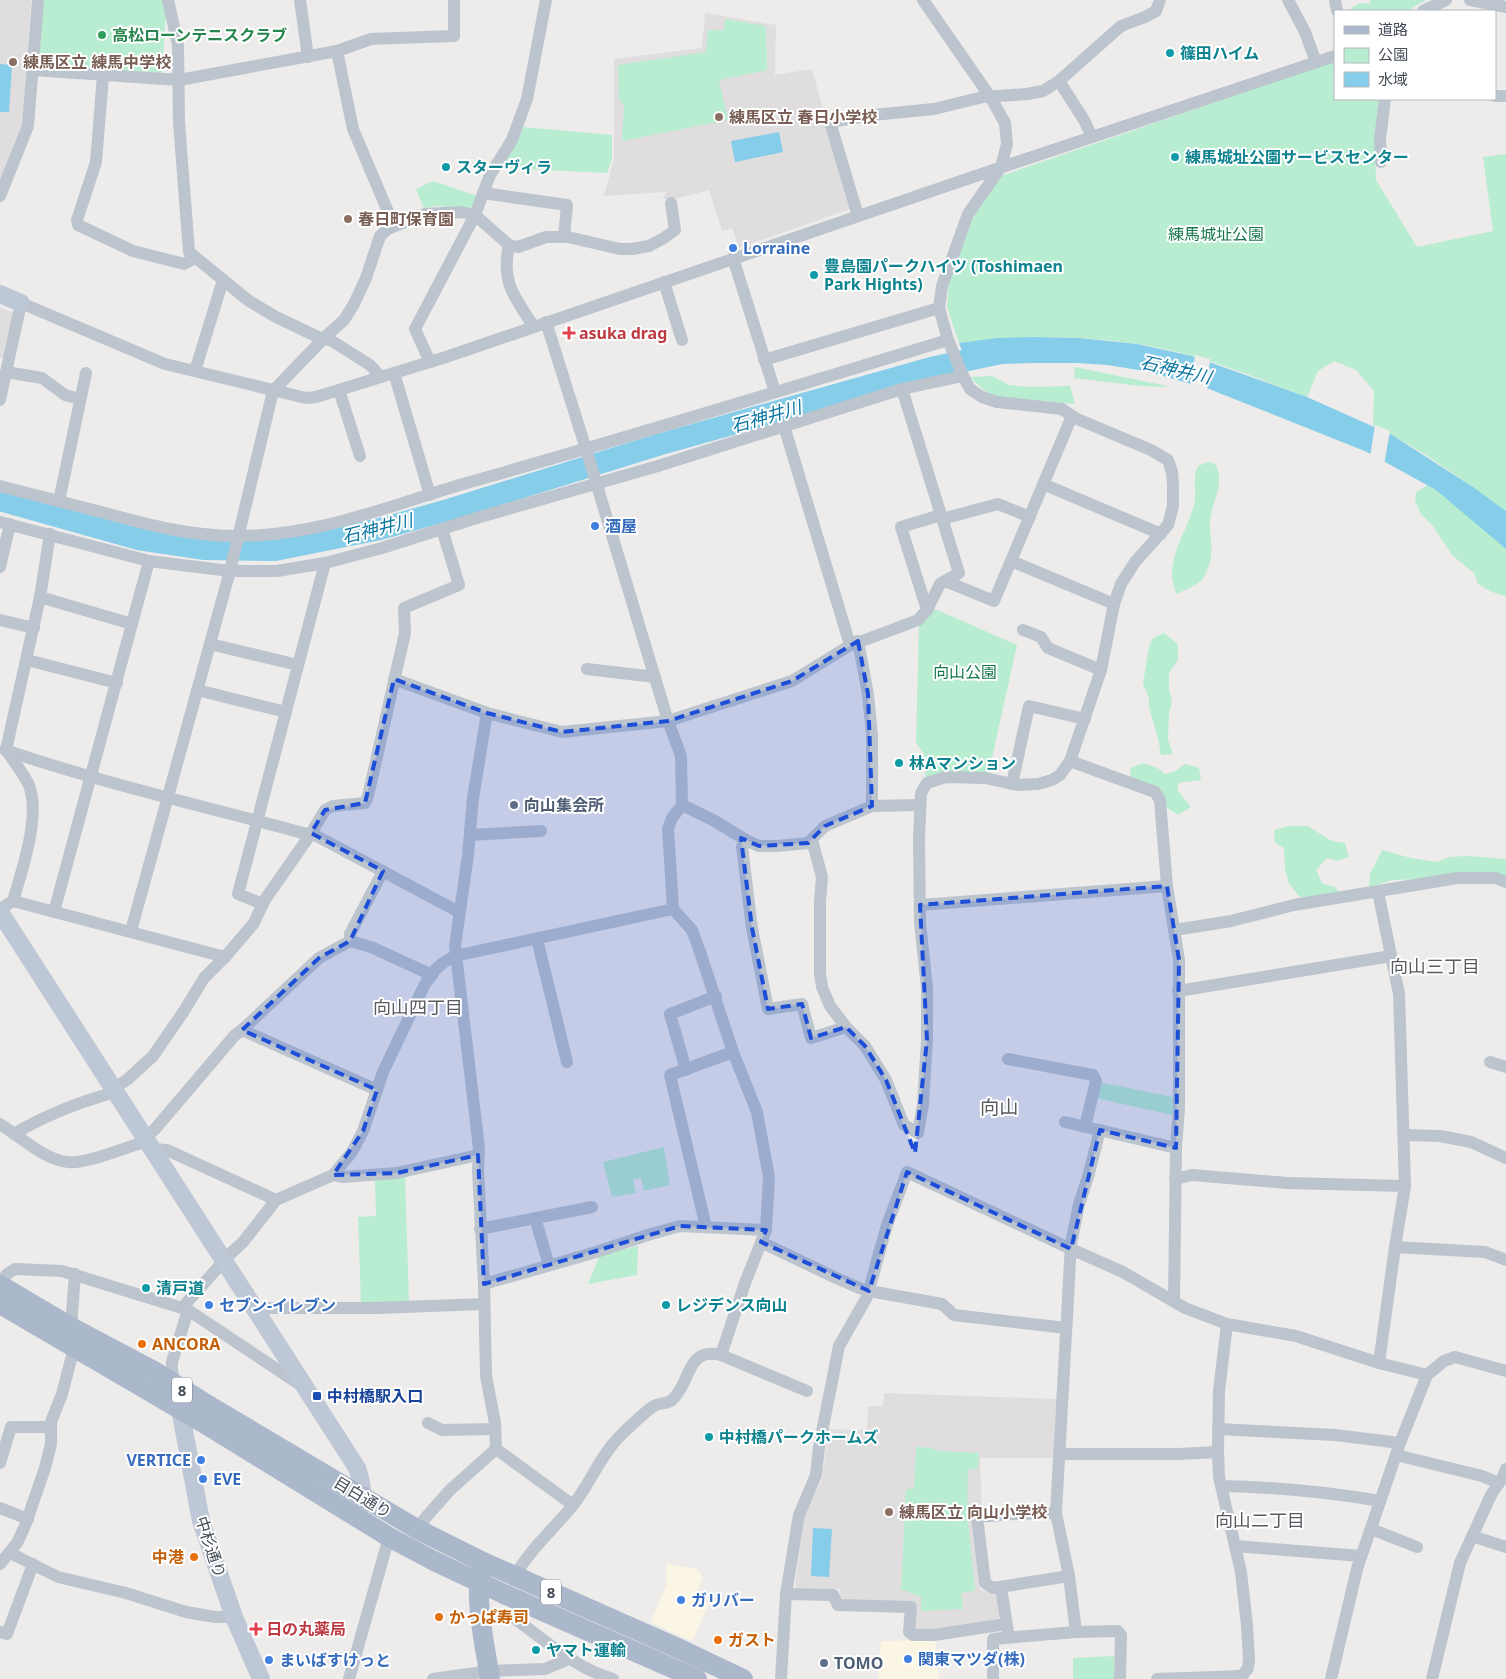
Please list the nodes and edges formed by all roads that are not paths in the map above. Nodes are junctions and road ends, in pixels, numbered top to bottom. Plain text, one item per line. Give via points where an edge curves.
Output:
1 (38, 0) edge
2 (168, 0) edge
3 (300, 0) edge
4 (454, 0) edge
5 (546, 0) edge
6 (923, 0) edge
7 (1160, 0) edge
8 (1288, 0) edge
9 (1446, 0) edge
10 (1470, 0) edge
11 (1506, 7) edge
12 (1424, 10) edge
13 (337, 52) junction
14 (1334, 56) edge
15 (308, 57) junction
16 (1316, 62) junction
17 (33, 70) junction
18 (103, 76) junction
19 (179, 80) junction
20 (1058, 81) junction
21 (991, 98) junction
22 (1385, 100) edge
23 (1092, 137) junction
24 (1381, 162) dead end
25 (1001, 167) junction
26 (484, 193) junction
27 (0, 196) edge
28 (671, 203) dead end
29 (475, 215) junction
30 (858, 216) junction
31 (394, 226) junction
32 (564, 237) junction
33 (509, 245) junction
34 (196, 258) junction
35 (733, 258) junction
36 (223, 280) junction
37 (664, 282) junction
38 (0, 294) edge
39 (21, 303) junction
40 (939, 308) junction
41 (546, 322) junction
42 (534, 327) junction
43 (324, 338) junction
44 (682, 340) dead end
45 (948, 340) junction
46 (764, 360) junction
47 (430, 362) junction
48 (195, 371) junction
49 (6, 372) junction
50 (86, 373) dead end
51 (394, 373) junction
52 (963, 376) junction
53 (380, 377) junction
54 (902, 389) junction
55 (339, 390) junction
56 (272, 391) junction
57 (775, 392) junction
58 (80, 399) junction
59 (0, 400) edge
60 (1072, 416) junction
61 (784, 426) junction
62 (586, 449) junction
63 (360, 456) dead end
64 (596, 484) junction
65 (1043, 484) junction
66 (0, 486) edge
67 (430, 494) junction
68 (59, 501) junction
69 (941, 517) junction
70 (1030, 517) junction
71 (5, 523) edge
72 (442, 529) junction
73 (50, 534) junction
74 (1161, 534) junction
75 (238, 536) junction
76 (149, 561) junction
77 (1011, 561) junction
78 (325, 563) junction
79 (0, 567) edge
80 (230, 571) junction
81 (945, 581) junction
82 (40, 597) junction
83 (1114, 604) junction
84 (927, 610) junction
85 (0, 620) edge
86 (132, 624) junction
87 (34, 628) junction
88 (1023, 630) dead end
89 (854, 643) junction
90 (210, 644) junction
91 (27, 660) junction
92 (298, 665) junction
93 (587, 668) dead end
94 (1101, 670) junction
95 (655, 677) junction
96 (394, 679) junction
97 (117, 683) junction
98 (197, 690) junction
99 (286, 712) junction
100 (488, 713) junction
101 (1085, 719) junction
102 (668, 721) junction
103 (3, 749) edge
104 (1070, 761) junction
105 (91, 776) junction
106 (1012, 784) junction
107 (168, 798) junction
108 (682, 805) junction
109 (920, 805) junction
110 (872, 806) junction
111 (258, 820) junction
112 (541, 831) dead end
113 (311, 834) junction
114 (470, 835) junction
115 (746, 840) junction
116 (812, 840) junction
117 (383, 871) junction
118 (1506, 882) edge
119 (1167, 886) junction
120 (1378, 892) junction
121 (263, 904) junction
122 (920, 905) junction
123 (4, 908) edge
124 (673, 909) junction
125 (54, 912) junction
126 (460, 912) junction
127 (1175, 930) junction
128 (131, 932) junction
129 (537, 938) junction
130 (350, 941) junction
131 (456, 956) junction
132 (1391, 956) junction
133 (225, 957) junction
134 (432, 975) junction
135 (1178, 991) junction
136 (716, 996) junction
137 (846, 1027) junction
138 (242, 1030) junction
139 (733, 1052) junction
140 (1008, 1059) dead end
141 (567, 1062) dead end
142 (1490, 1062) dead end
143 (1506, 1067) edge
144 (686, 1070) junction
145 (114, 1090) junction
146 (376, 1090) junction
147 (1065, 1122) dead end
148 (0, 1124) edge
149 (1085, 1126) junction
150 (1100, 1130) junction
151 (14, 1134) junction
152 (1404, 1135) junction
153 (148, 1143) junction
154 (1176, 1148) junction
155 (478, 1155) junction
156 (1506, 1158) edge
157 (333, 1175) junction
158 (1175, 1179) junction
159 (1405, 1186) junction
160 (276, 1200) junction
161 (592, 1207) dead end
162 (535, 1218) junction
163 (706, 1227) junction
164 (480, 1229) junction
165 (766, 1230) junction
166 (761, 1242) junction
167 (1395, 1247) junction
168 (1071, 1249) junction
169 (1506, 1260) edge
170 (224, 1262) junction
171 (548, 1265) junction
172 (75, 1274) junction
173 (484, 1284) junction
174 (0, 1285) edge
175 (869, 1291) junction
176 (1174, 1301) junction
177 (0, 1304) edge
178 (484, 1304) junction
179 (254, 1308) junction
180 (185, 1309) junction
181 (1227, 1324) junction
182 (71, 1327) junction
183 (1066, 1328) junction
184 (74, 1348) junction
185 (721, 1354) junction
186 (1380, 1363) junction
187 (1506, 1371) edge
188 (1427, 1375) junction
189 (175, 1385) junction
190 (308, 1390) junction
191 (807, 1391) dead end
192 (180, 1409) junction
193 (428, 1423) dead end
194 (50, 1427) junction
195 (495, 1429) junction
196 (1218, 1429) junction
197 (496, 1449) junction
198 (1398, 1449) junction
199 (1218, 1452) junction
200 (1060, 1454) junction
201 (0, 1463) edge
202 (1506, 1469) edge
203 (1499, 1483) junction
204 (1221, 1486) junction
205 (362, 1497) junction
206 (1380, 1501) junction
207 (573, 1505) junction
208 (0, 1508) edge
209 (1056, 1513) junction
210 (357, 1517) junction
211 (28, 1519) junction
212 (417, 1529) junction
213 (1371, 1529) junction
214 (1472, 1536) junction
215 (389, 1537) junction
216 (1235, 1546) junction
217 (1417, 1547) dead end
218 (1506, 1547) edge
219 (10, 1553) junction
220 (1361, 1556) junction
221 (483, 1562) junction
222 (0, 1564) edge
223 (33, 1564) junction
224 (515, 1576) junction
225 (1069, 1576) junction
226 (478, 1582) junction
227 (1001, 1587) junction
228 (786, 1594) junction
229 (234, 1617) junction
230 (514, 1618) dead end
231 (1006, 1624) junction
232 (0, 1632) edge
233 (1076, 1632) junction
234 (1009, 1638) junction
235 (682, 1650) junction
236 (571, 1658) junction
237 (668, 1674) edge
238 (490, 1675) edge
239 (1241, 1677) edge
240 (261, 1679) edge
241 (349, 1679) edge
242 (433, 1679) edge
243 (613, 1679) edge
244 (697, 1679) edge
245 (743, 1679) edge
246 (780, 1679) edge
247 (992, 1679) edge
248 (1120, 1679) edge
249 (1157, 1679) edge
250 (1331, 1679) edge
251 (1432, 1679) edge

1 - 17 street
2 - 19 street via 178,45
3 - 15 street
4 - 13 street via 454,36 371,39
5 - 26 street via 527,98 512,140 490,174
6 - 21 street
7 - 20 street via 1156,11 1121,26
8 - 16 street
9 - 12 street
10 - 11 street
13 - 15 street
13 - 31 street via 353,129
14 - 16 street
15 - 19 street
16 - 23 street
17 - 18 street
17 - 27 street via 28,126
18 - 19 street
18 - 34 street via 96,162 78,225 133,251 182,264
19 - 34 street via 189,252
20 - 21 street via 1043,92
20 - 23 street
21 - 25 street via 1005,123 1007,144
21 - 30 street via 830,122
22 - 24 street
23 - 25 street
25 - 30 street
25 - 40 street via 968,214 942,286
26 - 29 street
26 - 32 street via 567,205
28 - 32 street via 674,230 648,246 620,249
29 - 31 street via 461,212 425,214
29 - 33 street
29 - 47 street via 415,329
30 - 35 street
31 - 43 street via 380,236 366,278 344,320
32 - 33 street via 546,237 518,246
33 - 42 street via 505,262 507,279
34 - 36 street
35 - 37 street
35 - 46 street
36 - 43 street via 269,313
36 - 48 street
37 - 41 street
37 - 44 street
38 - 39 street
39 - 48 street via 165,364
39 - 49 street
40 - 45 street
40 - 46 street
41 - 42 street
41 - 62 street
42 - 47 street
43 - 53 street via 370,365
43 - 56 street
45 - 52 street
45 - 57 street
46 - 57 street
47 - 51 street
48 - 56 street
49 - 58 street via 42,378 65,395
49 - 59 street
50 - 58 street
51 - 53 street
51 - 67 street
52 - 54 street
52 - 60 street via 970,389 982,398 1062,409
53 - 55 street
54 - 61 street
54 - 69 street
55 - 56 street via 306,398
55 - 63 street
56 - 75 street
57 - 62 street
58 - 68 street
60 - 65 street
60 - 74 street via 1168,460 1172,472 1173,506 1168,525
61 - 64 street
61 - 89 street
62 - 64 street
62 - 67 street
64 - 72 street
64 - 95 street
65 - 70 street
65 - 74 street
66 - 68 street
67 - 75 street via 332,525
68 - 75 street via 164,529
69 - 70 street via 998,504
69 - 81 street via 958,573
69 - 84 street via 901,527
70 - 77 street
71 - 73 street
71 - 79 street
72 - 78 street
72 - 96 street via 459,585 404,608 405,633
73 - 76 street
73 - 82 street
74 - 83 street via 1134,562
75 - 80 street
76 - 80 street
76 - 86 street
77 - 81 street via 994,602
77 - 83 street
78 - 80 street via 277,571
78 - 92 street
80 - 90 street
81 - 84 street via 940,584
82 - 86 street
82 - 87 street
83 - 94 street
84 - 89 street via 918,620
85 - 87 street
86 - 97 street
87 - 91 street
88 - 94 street via 1041,637 1048,648
89 - 102 street via 792,681
89 - 110 street via 869,702
90 - 92 street
90 - 98 street
91 - 97 street
91 - 103 street
92 - 99 street
93 - 95 street
94 - 101 street
95 - 102 street
96 - 100 street
96 - 113 street via 365,803 333,806 325,810
97 - 105 street
98 - 99 street
98 - 107 street
99 - 111 street
100 - 102 street via 562,732
100 - 114 street
101 - 104 street
101 - 106 street via 1029,706
102 - 108 street via 681,756
103 - 105 street
103 - 123 street via 29,784 32,808 32,829
104 - 106 street via 1052,780 1038,784
104 - 119 street via 1155,792 1160,800
105 - 107 street
105 - 125 street
106 - 109 street via 985,778 946,777 927,784 921,793
107 - 111 street
107 - 128 street
108 - 115 street
108 - 124 street via 668,829
109 - 110 street
109 - 122 street
110 - 116 street via 824,826
111 - 113 street
111 - 121 street via 238,894
112 - 114 street
113 - 117 street
113 - 121 street
114 - 126 street
115 - 116 street via 759,846 808,843
115 - 137 street via 742,847 752,928 768,1009 802,1004 811,1038
116 - 137 street via 822,877 822,988 830,1006
117 - 126 street
117 - 130 street via 350,934
118 - 120 street via 1496,878 1457,878
119 - 122 street
119 - 127 street
120 - 127 street via 1294,905 1231,921
120 - 132 street
121 - 133 street via 254,923
122 - 137 street via 927,988 927,1040 918,1133 904,1125 886,1080 865,1046
123 - 125 street
123 - 145 street
124 - 129 street
124 - 136 street via 692,930
125 - 128 street
126 - 131 street
127 - 135 street via 1179,960
128 - 133 street
129 - 131 street
129 - 141 street
130 - 134 street via 371,947
130 - 138 street via 319,958
131 - 134 street via 444,962
131 - 155 street
132 - 135 street
132 - 152 street via 1399,994
133 - 145 street via 204,978 153,1056
134 - 146 street
135 - 154 street
136 - 139 street
136 - 144 street via 670,1014
138 - 146 street
138 - 153 street via 235,1034 155,1130
139 - 144 street
139 - 165 street via 757,1112 764,1147 769,1177
140 - 149 street via 1092,1075 1096,1081
142 - 143 street
144 - 163 street via 670,1075
145 - 151 street via 30,1124
145 - 153 street
146 - 157 street via 363,1131 352,1152
147 - 149 street
148 - 151 street
149 - 150 street
150 - 154 street
150 - 168 street via 1079,1204
151 - 153 street via 36,1149 66,1162
152 - 156 street via 1440,1136 1471,1142
152 - 159 street
153 - 160 street
153 - 170 street
154 - 158 street
155 - 157 street via 397,1173
155 - 164 street
157 - 160 street
158 - 159 street via 1192,1175
158 - 176 street
159 - 167 street
160 - 170 street
161 - 162 street
162 - 164 street
162 - 171 street
163 - 165 street
163 - 171 street via 680,1226
164 - 173 street
165 - 166 street
166 - 175 street via 834,1278
166 - 185 street
167 - 169 street via 1485,1252
167 - 186 street
168 - 175 street via 907,1172 887,1225
168 - 176 street via 1123,1272
168 - 183 street
170 - 179 street
170 - 180 street
171 - 173 street
172 - 174 street via 20,1268 7,1274
172 - 180 street
172 - 182 street
173 - 178 street
174 - 182 main road, 目白通り / 8
175 - 183 street via 942,1304 954,1315
175 - 228 street via 839,1346 816,1476 800,1510
176 - 181 street
177 - 184 main road, 目白通り / 8
178 - 179 street
178 - 195 street via 486,1376
179 - 190 street
180 - 189 street via 172,1362
180 - 190 street
181 - 186 street via 1296,1336
181 - 196 street
182 - 189 main road, 目白通り / 8
183 - 200 street
184 - 192 main road, 目白通り / 8
184 - 194 street
185 - 191 street
185 - 207 street via 700,1356 673,1400 654,1406 620,1436
186 - 188 street
187 - 188 street via 1455,1357 1444,1361
188 - 198 street
189 - 192 street
189 - 205 main road, 目白通り / 8
190 - 205 street via 356,1468 362,1482
192 - 210 main road, 目白通り / 8
192 - 229 street, 中杉通り via 201,1521
193 - 195 street via 442,1430
194 - 201 street via 11,1427
194 - 211 street via 51,1444
195 - 197 street
196 - 198 street via 1334,1435
196 - 199 street
197 - 207 street
197 - 212 street via 450,1490
198 - 203 street
198 - 206 street
199 - 200 street
199 - 204 street
200 - 209 street
202 - 203 street
203 - 214 street
204 - 206 street via 1340,1494
204 - 216 street
205 - 210 street
205 - 212 main road, 目白通り / 8
206 - 213 street
207 - 224 street
208 - 211 street
209 - 225 street
209 - 227 street via 978,1517 985,1583 993,1588
210 - 215 main road, 目白通り / 8
211 - 219 street
212 - 221 main road, 目白通り / 8
213 - 217 street
213 - 220 street
214 - 218 street
214 - 251 street via 1460,1563
215 - 226 main road, 目白通り / 8
215 - 241 street
216 - 220 street
216 - 239 street via 1241,1572 1249,1659 1248,1668
219 - 222 street
219 - 223 street
220 - 250 street
221 - 224 main road, 目白通り / 8
221 - 226 main road
223 - 229 street via 58,1577 186,1612
223 - 232 street via 8,1634
224 - 235 main road, 目白通り / 8
225 - 227 street
225 - 233 street
226 - 237 main road, 目白通り / 8
226 - 238 main road
227 - 231 street
228 - 231 street via 833,1594 838,1605 911,1607 909,1632 913,1635
228 - 246 street
229 - 240 street, 中杉通り
230 - 236 street
231 - 234 street
233 - 234 street
233 - 248 street via 1118,1631 1121,1634
234 - 247 street via 993,1639
235 - 237 street
235 - 245 main road, 目白通り / 8
236 - 238 street via 545,1670
236 - 243 street
237 - 244 main road, 目白通り / 8
238 - 242 street
239 - 249 street

